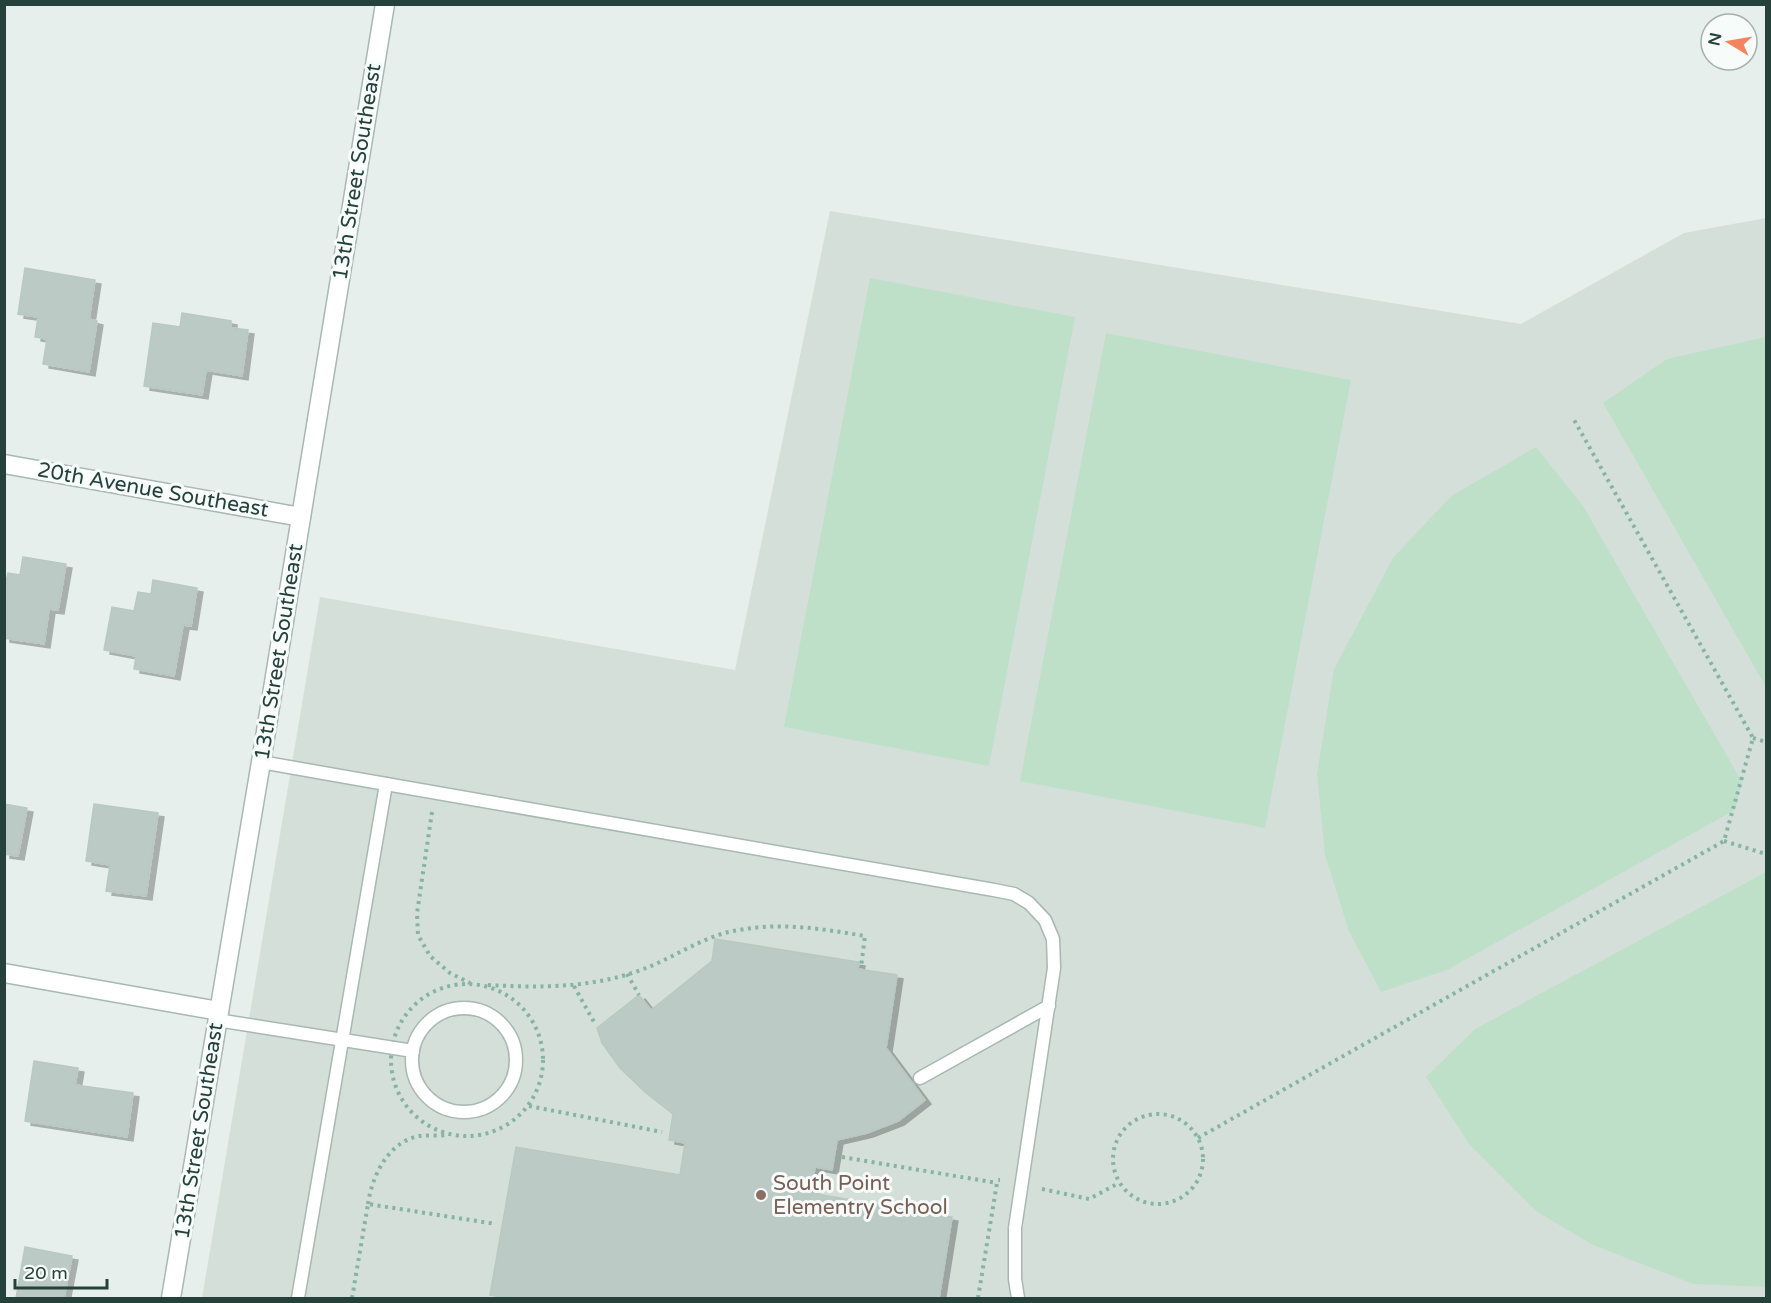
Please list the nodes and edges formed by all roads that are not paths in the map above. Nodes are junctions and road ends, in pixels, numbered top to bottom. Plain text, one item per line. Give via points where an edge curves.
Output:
1 (385, 4) edge
2 (4, 464) edge
3 (301, 517) junction
4 (261, 762) junction
5 (386, 784) junction
6 (4, 973) edge
7 (1049, 1006) junction
8 (218, 1015) junction
9 (342, 1040) junction
10 (413, 1051) junction
11 (920, 1078) dead end
12 (171, 1299) edge
13 (298, 1299) edge
14 (1018, 1299) edge

1 - 3 street, 13th Street Southeast
2 - 3 street, 20th Avenue Southeast
3 - 4 street, 13th Street Southeast
4 - 5 lane
4 - 8 street, 13th Street Southeast
5 - 7 lane via 1014,894 1045,920 1053,939
5 - 9 lane
6 - 8 street
7 - 11 lane
7 - 14 lane via 1015,1228
8 - 9 lane
8 - 12 street, 13th Street Southeast
9 - 10 lane
9 - 13 lane
10 - 10 lane via 413,1069 419,1086 429,1100 453,1111 479,1110 495,1102 508,1089 515,1074 513,1040 497,1020 476,1009 442,1013 418,1035

